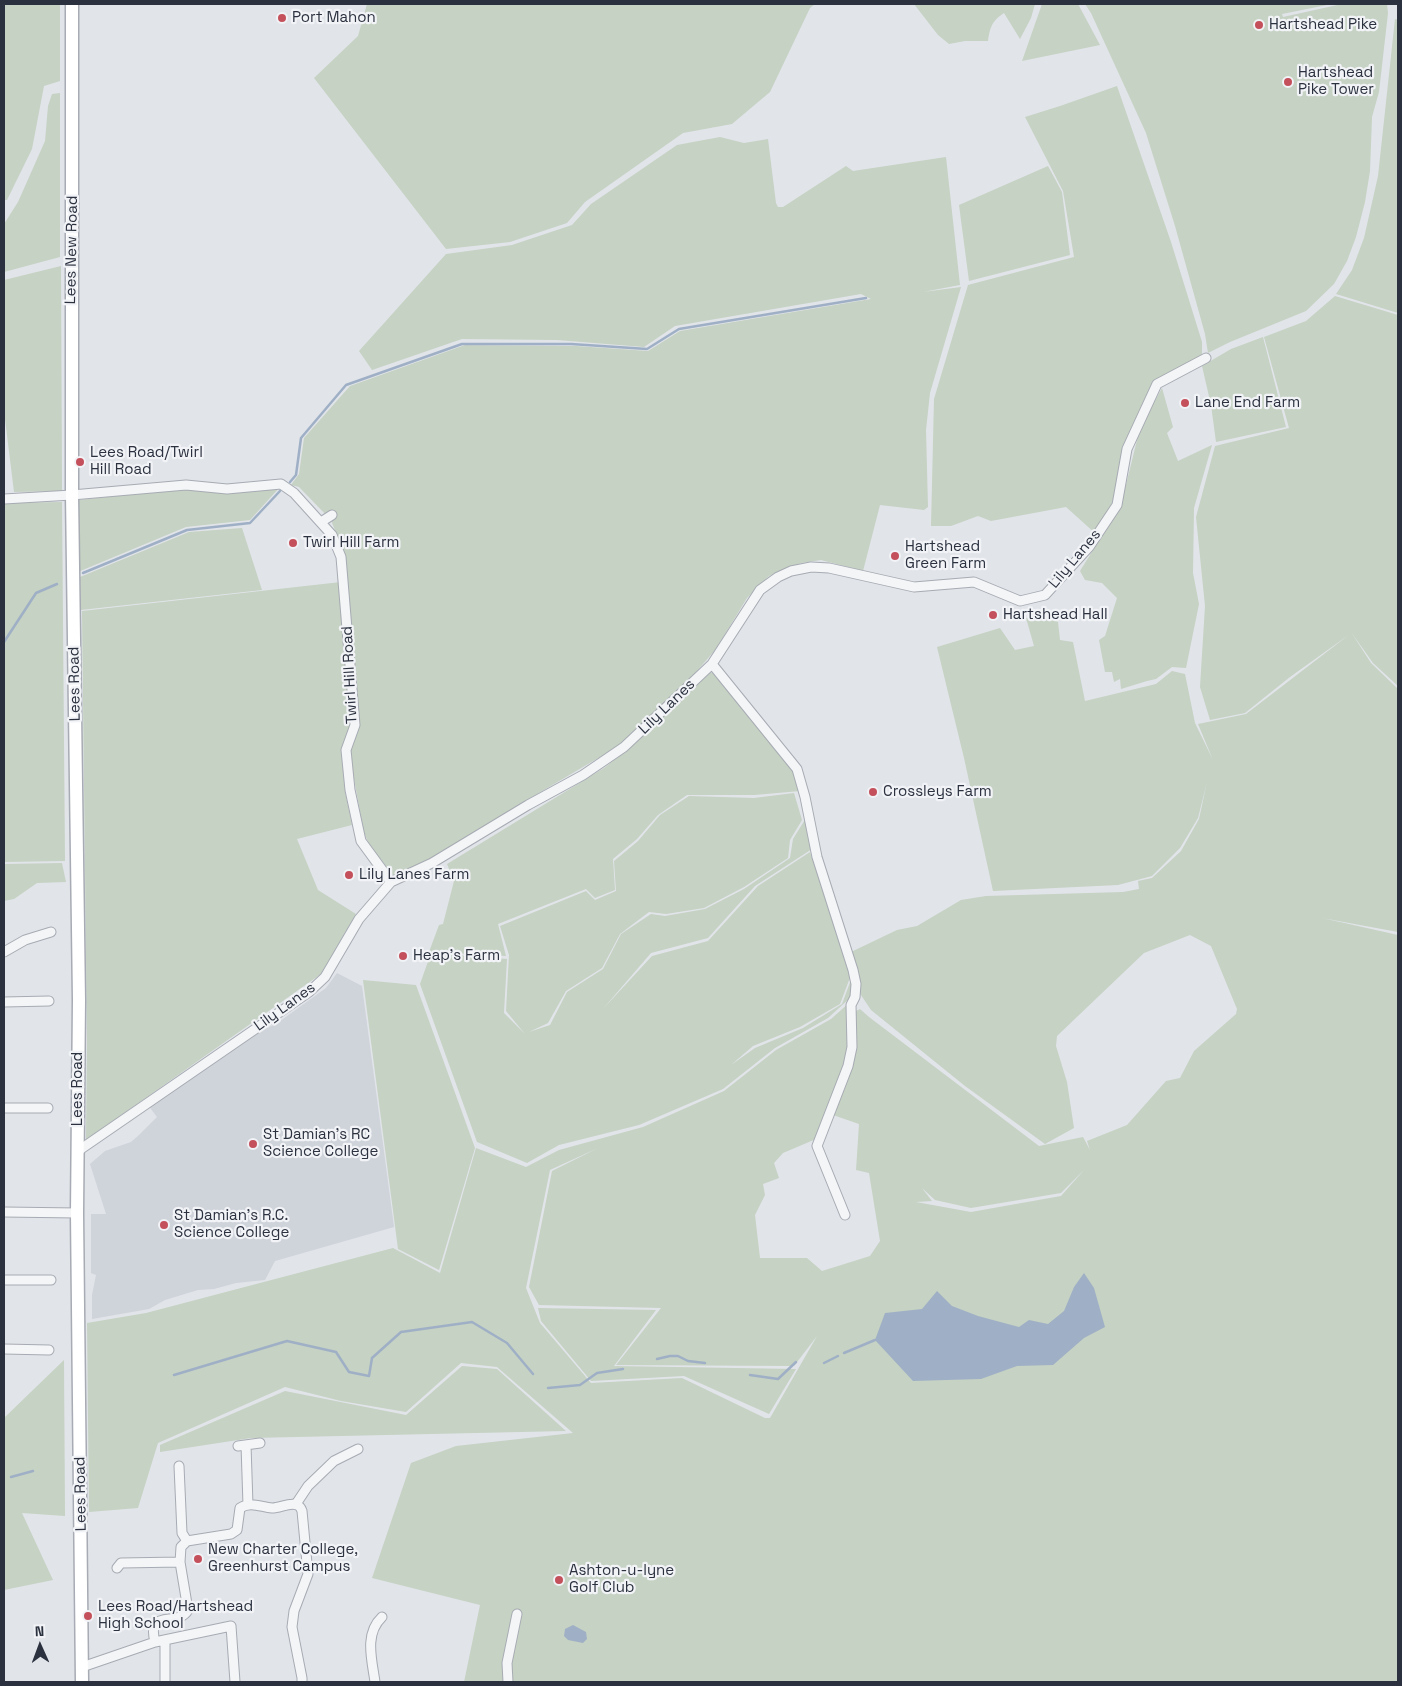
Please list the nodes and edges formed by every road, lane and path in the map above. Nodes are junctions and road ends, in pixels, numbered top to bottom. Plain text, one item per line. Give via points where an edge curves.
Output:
1 (72, 4) edge
2 (1206, 358) dead end
3 (72, 495) junction
4 (4, 499) edge
5 (332, 516) dead end
6 (320, 522) junction
7 (712, 664) junction
8 (391, 882) junction
9 (51, 932) dead end
10 (4, 952) edge
11 (49, 1000) dead end
12 (4, 1002) edge
13 (4, 1108) edge
14 (48, 1108) dead end
15 (78, 1151) junction
16 (4, 1212) edge
17 (77, 1213) junction
18 (845, 1215) dead end
19 (4, 1280) edge
20 (51, 1280) dead end
21 (4, 1349) edge
22 (48, 1350) dead end
23 (260, 1443) dead end
24 (358, 1450) dead end
25 (179, 1466) dead end
26 (296, 1504) junction
27 (248, 1505) junction
28 (187, 1541) junction
29 (180, 1562) junction
30 (117, 1568) dead end
31 (517, 1614) dead end
32 (382, 1617) dead end
33 (165, 1640) junction
34 (156, 1642) junction
35 (82, 1666) junction
36 (82, 1682) edge
37 (165, 1682) edge
38 (236, 1682) edge
39 (302, 1682) edge
40 (375, 1682) edge
41 (508, 1682) edge

1 - 3 main road, Lees New Road
2 - 7 street, Lily Lanes via 1157,384 1127,450 1117,505 1090,547 1045,595 1020,601 974,582 914,587 829,568 803,568 778,577 760,590
3 - 4 street
3 - 6 street, Twirl Hill Road via 186,485 227,489 282,484
3 - 15 main road, Lees Road
5 - 6 street
6 - 8 street, Twirl Hill Road via 332,535 341,557 355,725 346,750 350,790 361,841
7 - 8 street, Lily Lanes via 624,747 432,863
7 - 18 street via 797,769 817,857 853,970 856,984 851,1005 852,1047 848,1066 817,1146
8 - 15 street, Lily Lanes via 359,919 325,977 309,992
9 - 10 street via 25,940
11 - 12 street
13 - 14 street
15 - 17 main road, Lees Road
16 - 17 street
17 - 35 main road, Lees Road
19 - 20 street
21 - 22 street
23 - 27 street via 242,1446
24 - 26 street via 334,1461 308,1486
25 - 28 street via 182,1533
26 - 27 street via 273,1508
26 - 39 street via 302,1511 308,1574 294,1611 292,1627
27 - 28 street via 240,1508 237,1530 231,1534
28 - 29 street via 181,1547
29 - 30 street via 121,1563
29 - 34 street via 188,1613 157,1622 152,1631
31 - 41 street via 507,1663
32 - 40 street via 375,1623 370,1646
33 - 34 street
33 - 37 street
33 - 38 street via 232,1626
34 - 35 street
35 - 36 main road, Lees Road

